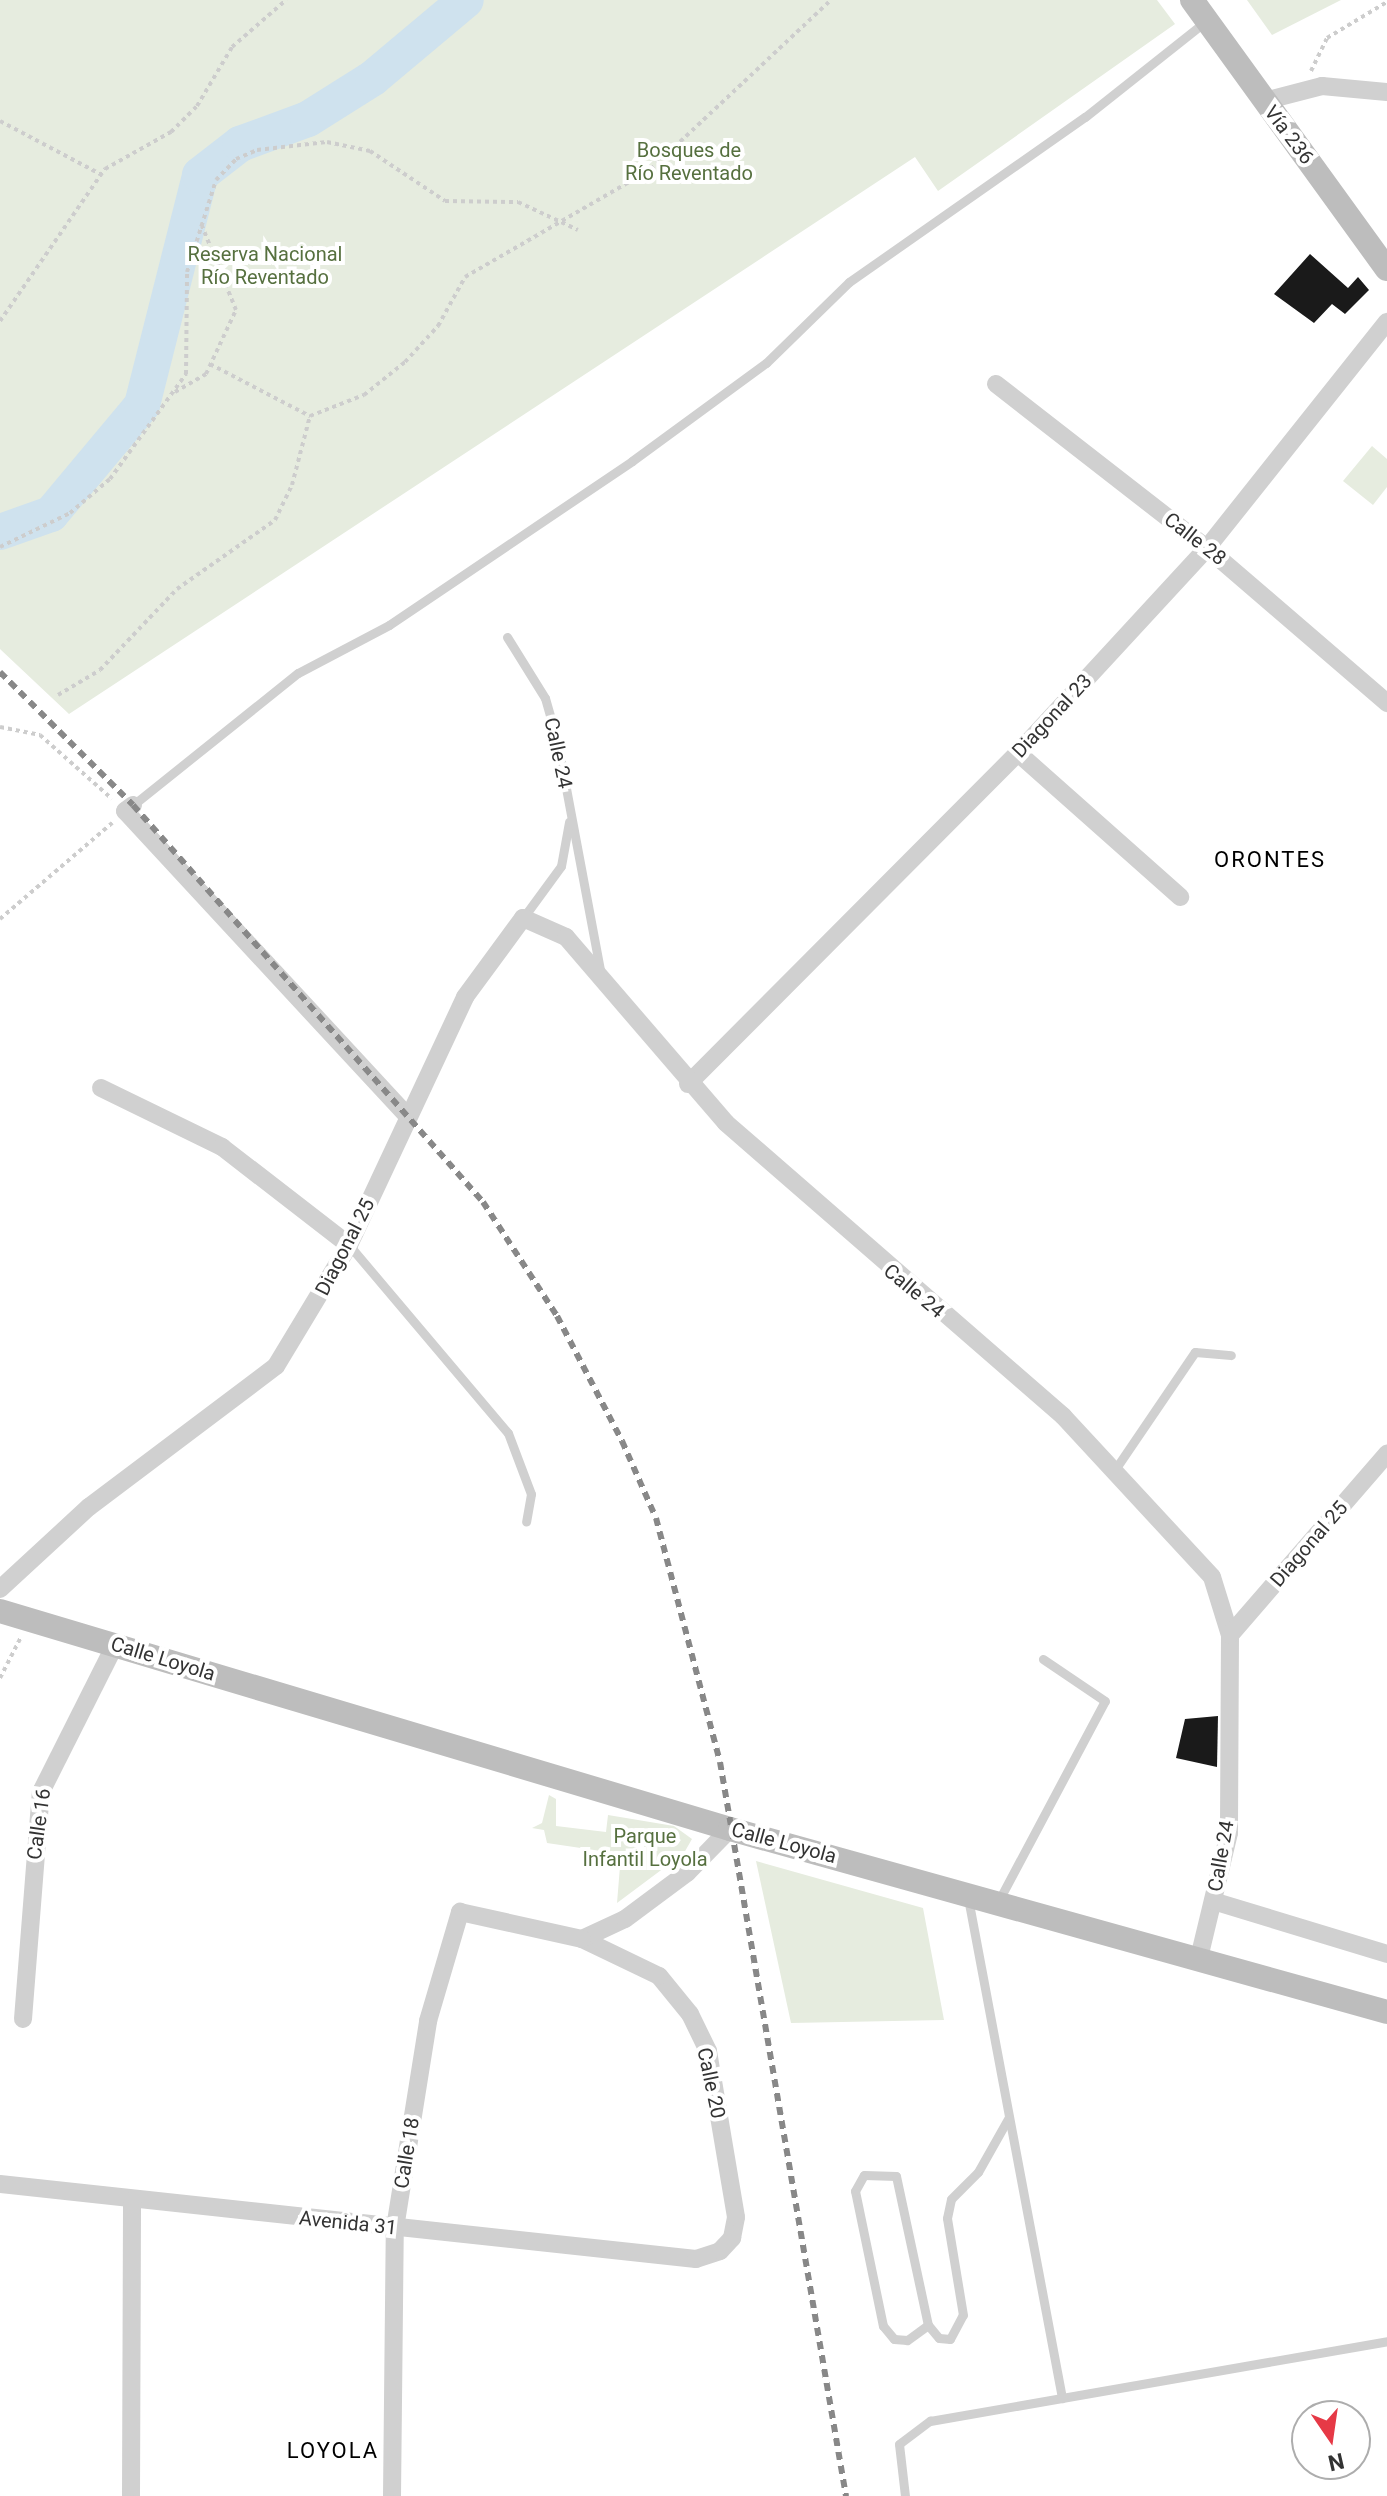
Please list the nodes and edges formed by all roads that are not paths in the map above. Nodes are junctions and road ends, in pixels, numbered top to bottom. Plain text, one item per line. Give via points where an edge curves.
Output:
1 (1192, 0) edge
2 (1206, 21) junction
3 (1387, 92) edge
4 (1264, 101) junction
5 (1387, 269) edge
6 (1387, 322) edge
7 (996, 384) dead end
8 (1207, 548) junction
9 (507, 637) dead end
10 (1387, 703) edge
11 (1018, 753) junction
12 (129, 808) joint
13 (571, 814) junction
14 (1180, 897) dead end
15 (523, 918) junction
16 (601, 974) junction
17 (688, 1084) junction
18 (101, 1088) dead end
19 (407, 1116) junction
20 (349, 1245) junction
21 (1231, 1355) dead end
22 (1387, 1454) edge
23 (1114, 1471) junction
24 (526, 1522) dead end
25 (0, 1589) edge
26 (0, 1611) edge
27 (1230, 1635) junction
28 (115, 1645) junction
29 (1043, 1659) dead end
30 (730, 1829) junction
31 (967, 1891) junction
32 (999, 1900) junction
33 (1213, 1901) junction
34 (460, 1912) joint
35 (582, 1939) junction
36 (1387, 1954) edge
37 (1199, 1958) junction
38 (1387, 2012) edge
39 (23, 2019) dead end
40 (1009, 2117) junction
41 (0, 2184) edge
42 (132, 2201) junction
43 (395, 2228) junction
44 (696, 2259) joint
45 (928, 2325) junction
46 (1387, 2341) edge
47 (1062, 2398) junction
48 (131, 2496) edge
49 (392, 2496) edge
50 (905, 2496) edge

1 - 2 main road, Vía 236
2 - 4 main road, Vía 236
2 - 12 lane via 1085,117 849,282 766,363 632,461 389,625 298,673
3 - 4 street via 1322,86
4 - 5 main road, Vía 236
6 - 8 street, Diagonal 23
7 - 8 street, Calle 28
8 - 10 street, Calle 28
8 - 11 street, Diagonal 23
9 - 13 lane, Calle 24 via 545,698
11 - 14 street
11 - 17 street, Diagonal 23
12 - 19 street
13 - 15 lane, Diagonal 25 via 561,866
13 - 16 lane, Calle 24
15 - 16 street via 566,937
15 - 19 street, Diagonal 25 via 465,997
16 - 17 street, Calle 24
17 - 23 street, Calle 24 via 873,1255 1063,1416
18 - 20 street via 222,1147
19 - 20 street, Diagonal 25
20 - 24 lane via 508,1433 531,1494
20 - 25 street, Diagonal 25 via 276,1366 89,1507
21 - 23 lane via 1195,1352
22 - 27 street, Diagonal 25
23 - 27 street, Calle 24 via 1212,1577
26 - 28 main road, Calle Loyola
27 - 33 street, Calle 24 via 1229,1833
28 - 30 main road, Calle Loyola
28 - 39 street, Calle 16 via 41,1792
29 - 32 lane via 1105,1701
30 - 31 main road, Calle Loyola
30 - 35 street via 687,1873 625,1919
31 - 32 main road, Calle Loyola
31 - 40 lane
32 - 37 main road, Calle Loyola
33 - 36 street
33 - 37 street, Calle 24
34 - 35 street, Calle 20
34 - 43 street, Calle 18 via 428,2021
35 - 44 street, Calle 20 via 659,1976 690,2014 708,2051 736,2217 732,2238 720,2251
37 - 38 main road, Calle Loyola
40 - 45 lane via 949,2209 963,2315 959,2332 939,2338
40 - 47 lane
41 - 42 street, Avenida 31
42 - 43 street, Avenida 31
42 - 48 street
43 - 44 street, Avenida 31
43 - 49 street, Calle 18
45 - 45 lane via 896,2176 864,2175 855,2191 883,2326 894,2339 907,2340
46 - 47 lane
47 - 50 lane via 916,2426 897,2453

